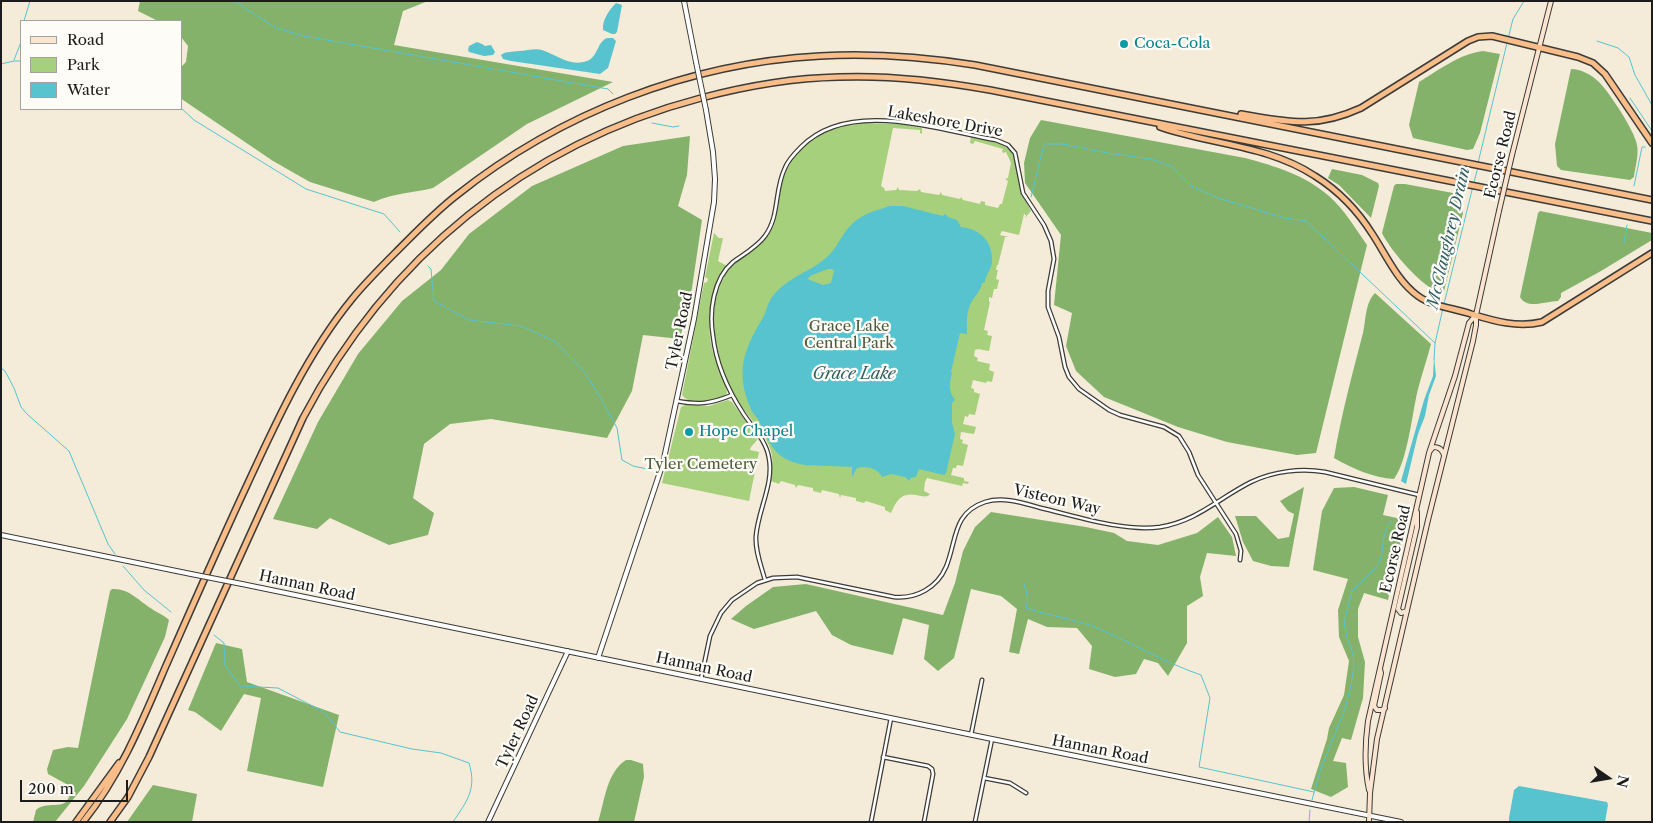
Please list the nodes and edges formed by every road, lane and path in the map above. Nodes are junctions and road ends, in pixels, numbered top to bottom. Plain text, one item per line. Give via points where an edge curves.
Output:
1 (684, 1) edge
2 (1551, 1) edge
3 (1540, 47) junction
4 (1195, 109) junction
5 (1143, 121) junction
6 (1652, 144) edge
7 (1652, 200) edge
8 (1652, 221) edge
9 (1652, 253) edge
10 (1476, 315) junction
11 (732, 395) junction
12 (677, 401) junction
13 (1429, 453) junction
14 (1444, 455) junction
15 (1419, 495) junction
16 (1217, 504) junction
17 (1417, 510) junction
18 (1, 536) edge
19 (1240, 560) dead end
20 (765, 580) junction
21 (1408, 611) junction
22 (568, 651) junction
23 (598, 658) junction
24 (1380, 667) junction
25 (701, 679) junction
26 (982, 680) dead end
27 (1385, 708) junction
28 (891, 718) junction
29 (972, 735) junction
30 (992, 739) junction
31 (126, 755) junction
32 (884, 757) junction
33 (984, 778) junction
34 (1026, 793) dead end
35 (1370, 793) junction
36 (1369, 816) junction
37 (76, 822) edge
38 (83, 822) edge
39 (110, 822) edge
40 (488, 822) edge
41 (871, 822) edge
42 (924, 822) edge
43 (975, 822) edge
44 (1369, 822) edge
45 (1401, 822) edge

1 - 12 street, Tyler Road, bridge via 714,158 714,202
2 - 3 main road, Ecorse Road
3 - 4 highway via 1497,36 1468,41 1361,108 1318,122 1290,122
3 - 6 highway via 1597,65 1610,79
3 - 10 main road, Ecorse Road, bridge
4 - 7 highway
4 - 31 highway via 954,62 880,55 818,56 750,64 668,83 600,109 523,149 439,210 351,300 328,332 267,441
5 - 8 highway
5 - 10 highway via 1270,154 1315,175 1338,192 1358,214 1414,293 1440,306
5 - 39 highway via 934,82 867,77 802,79 733,89 644,114 571,147 516,179 467,215 414,263 370,313 337,359 296,433 149,757
9 - 10 highway via 1542,322 1516,325
10 - 13 main road, Ecorse Road via 1469,323
10 - 14 main road, Ecorse Road via 1473,341
11 - 12 street via 707,404
11 - 16 street, Lakeshore Drive via 713,339 716,290 730,265 767,233 774,220 785,168 809,139 847,122 891,121 996,140 1008,145 1015,154 1022,190 1052,241 1054,259 1048,302 1069,377 1079,389 1109,410 1175,433 1187,448 1196,472
11 - 20 street, Lakeshore Drive via 762,440 769,457 769,476 756,536
12 - 23 street, Tyler Road via 657,483
13 - 14 main road via 1438,447
13 - 15 main road, Ecorse Road
14 - 21 main road, Ecorse Road
15 - 16 street, Visteon Way via 1325,472 1300,471 1258,479
15 - 17 main road, Ecorse Road
16 - 19 street, Lakeshore Drive via 1236,534
16 - 20 street, Visteon Way via 1179,522 1160,527 1138,527 994,499 979,504 963,518 955,532 943,572 932,586 918,594 894,597 798,577
17 - 21 main road via 1417,527 1398,610 1400,614
17 - 24 main road, Ecorse Road
18 - 22 street, Hannan Road, bridge
20 - 25 street, Visteon Way via 739,594 721,613 710,636
21 - 27 main road, Ecorse Road
22 - 23 street, Hannan Road
22 - 40 street, Tyler Road
23 - 25 street, Hannan Road
24 - 27 main road via 1374,706 1377,710
24 - 35 main road, Ecorse Road via 1366,738
25 - 28 street, Hannan Road
26 - 29 street
27 - 35 main road, Ecorse Road
28 - 29 street, Hannan Road
28 - 32 street
29 - 30 street, Hannan Road
30 - 33 street
30 - 36 street, Hannan Road
31 - 37 highway
31 - 38 highway
32 - 41 street
32 - 42 street via 932,769
33 - 34 street via 1010,783
33 - 43 street
35 - 36 main road, Ecorse Road
36 - 44 main road, Ecorse Road
36 - 45 street, Hannan Road

